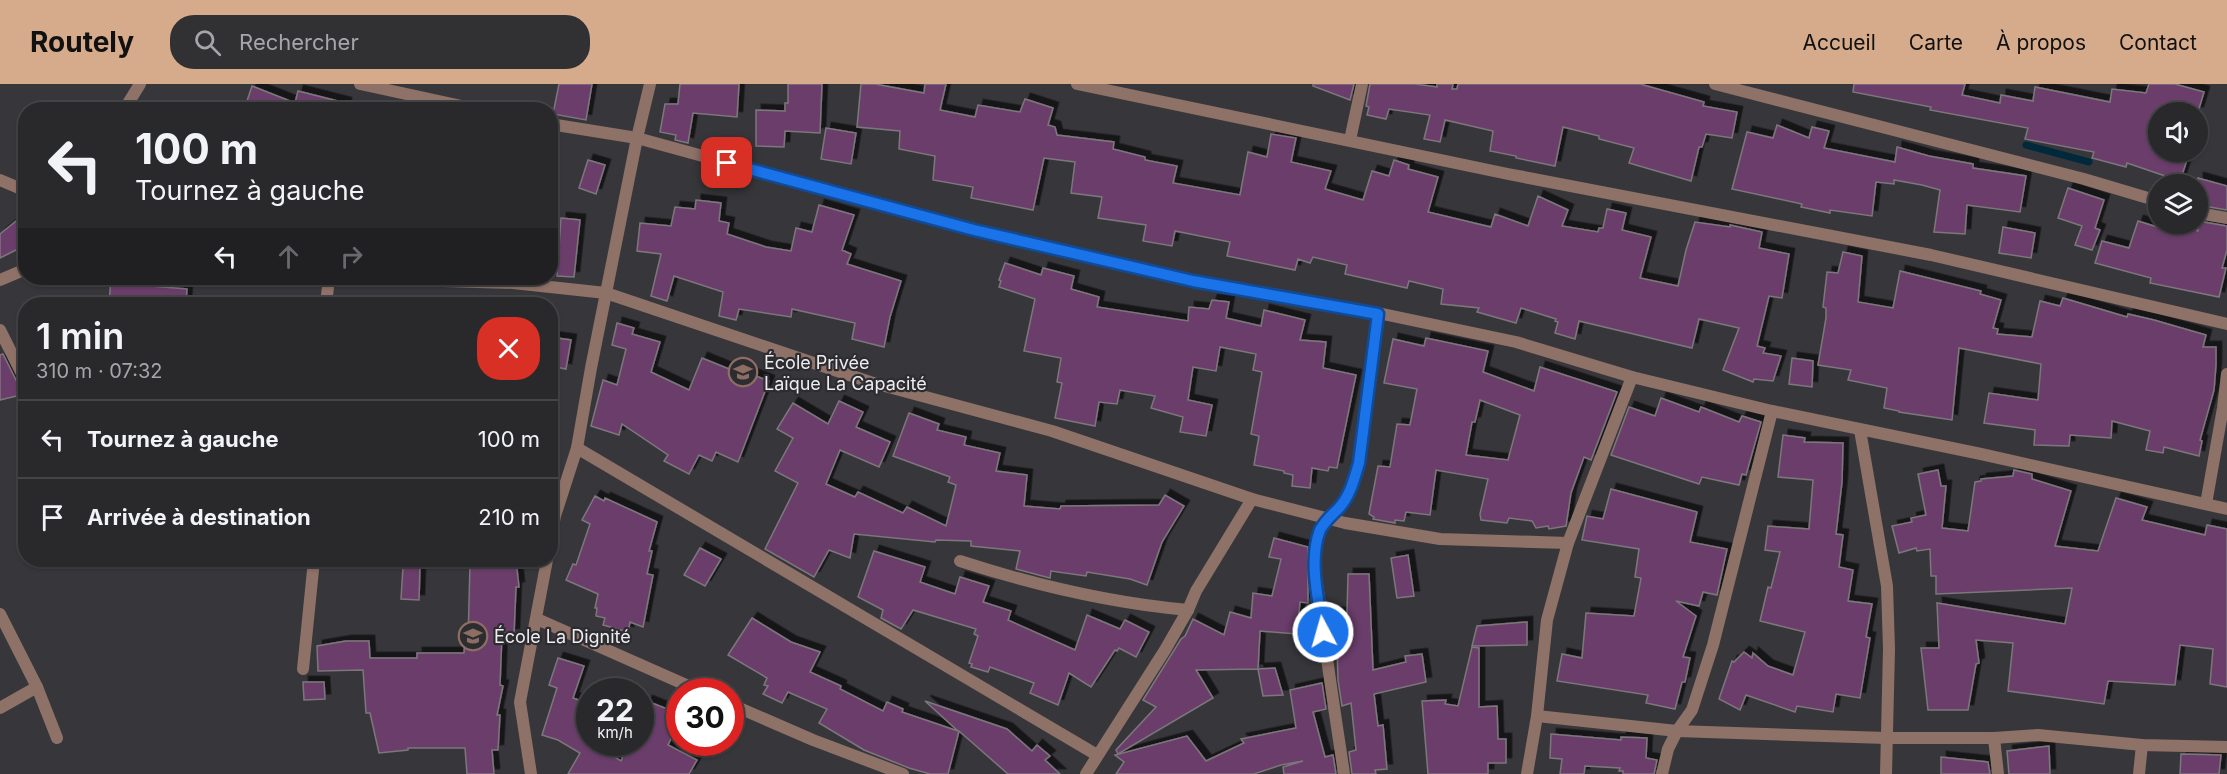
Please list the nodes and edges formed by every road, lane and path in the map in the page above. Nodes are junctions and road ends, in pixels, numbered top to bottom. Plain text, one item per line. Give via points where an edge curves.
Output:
1 (140, 84) edge
2 (360, 84) edge
3 (651, 84) edge
4 (1077, 84) edge
5 (1362, 84) edge
6 (1715, 84) edge
7 (129, 102) edge
8 (443, 102) edge
9 (558, 125) edge
10 (637, 138) junction
11 (1350, 140) junction
12 (0, 180) edge
13 (18, 188) edge
14 (2148, 198) edge
15 (2208, 215) edge
16 (2227, 218) edge
17 (18, 272) edge
18 (0, 280) edge
19 (532, 285) edge
20 (606, 293) junction
21 (1378, 314) junction
22 (2227, 324) edge
23 (0, 330) edge
24 (18, 366) edge
25 (2227, 374) edge
26 (1632, 377) junction
27 (1772, 411) junction
28 (1860, 430) junction
29 (577, 448) junction
30 (1252, 499) junction
31 (2206, 504) junction
32 (558, 507) edge
33 (2227, 509) edge
34 (1328, 518) junction
35 (1568, 543) junction
36 (960, 561) dead end
37 (313, 567) edge
38 (546, 567) edge
39 (1188, 610) junction
40 (0, 614) edge
41 (537, 619) junction
42 (303, 669) dead end
43 (670, 678) edge
44 (38, 687) junction
45 (0, 708) edge
46 (744, 710) edge
47 (1537, 716) junction
48 (1677, 731) junction
49 (57, 738) dead end
50 (1886, 738) junction
51 (1994, 738) junction
52 (2142, 745) junction
53 (2227, 747) edge
54 (1097, 755) junction
55 (531, 774) edge
56 (903, 774) edge
57 (1086, 774) edge
58 (1344, 774) edge
59 (1527, 774) edge
60 (1662, 774) edge
61 (1886, 774) edge
62 (1998, 774) edge
63 (2139, 774) edge

1 - 7 street
2 - 8 street
3 - 10 street
4 - 11 street
5 - 11 street
6 - 14 street
9 - 10 street
10 - 20 street
10 - 21 street via 974,230 1193,281
11 - 22 street via 1931,255
12 - 13 street
15 - 16 street
17 - 18 street
19 - 20 street
20 - 29 street
20 - 30 street via 870,382 1052,431
21 - 26 street via 1516,342
21 - 34 street via 1359,463 1346,499
23 - 24 street
25 - 31 street
26 - 27 street
26 - 35 street
27 - 28 street
27 - 48 street via 1713,645 1692,711
28 - 31 street
28 - 50 street via 1887,586
29 - 32 street
29 - 54 street
30 - 34 street
30 - 39 street
31 - 33 street
34 - 35 street via 1440,540
34 - 58 street via 1316,546 1315,564
35 - 47 street via 1547,620
36 - 39 street via 1026,582 1142,606
37 - 42 street
38 - 41 street
39 - 54 street
40 - 44 street
41 - 43 street
41 - 55 street via 520,702
44 - 45 street
44 - 49 street
46 - 56 street
47 - 48 street
47 - 59 street
48 - 50 street
48 - 60 street
50 - 51 street
50 - 61 street
51 - 52 street via 2038,735
51 - 62 street
52 - 53 street
52 - 63 street
54 - 57 street

